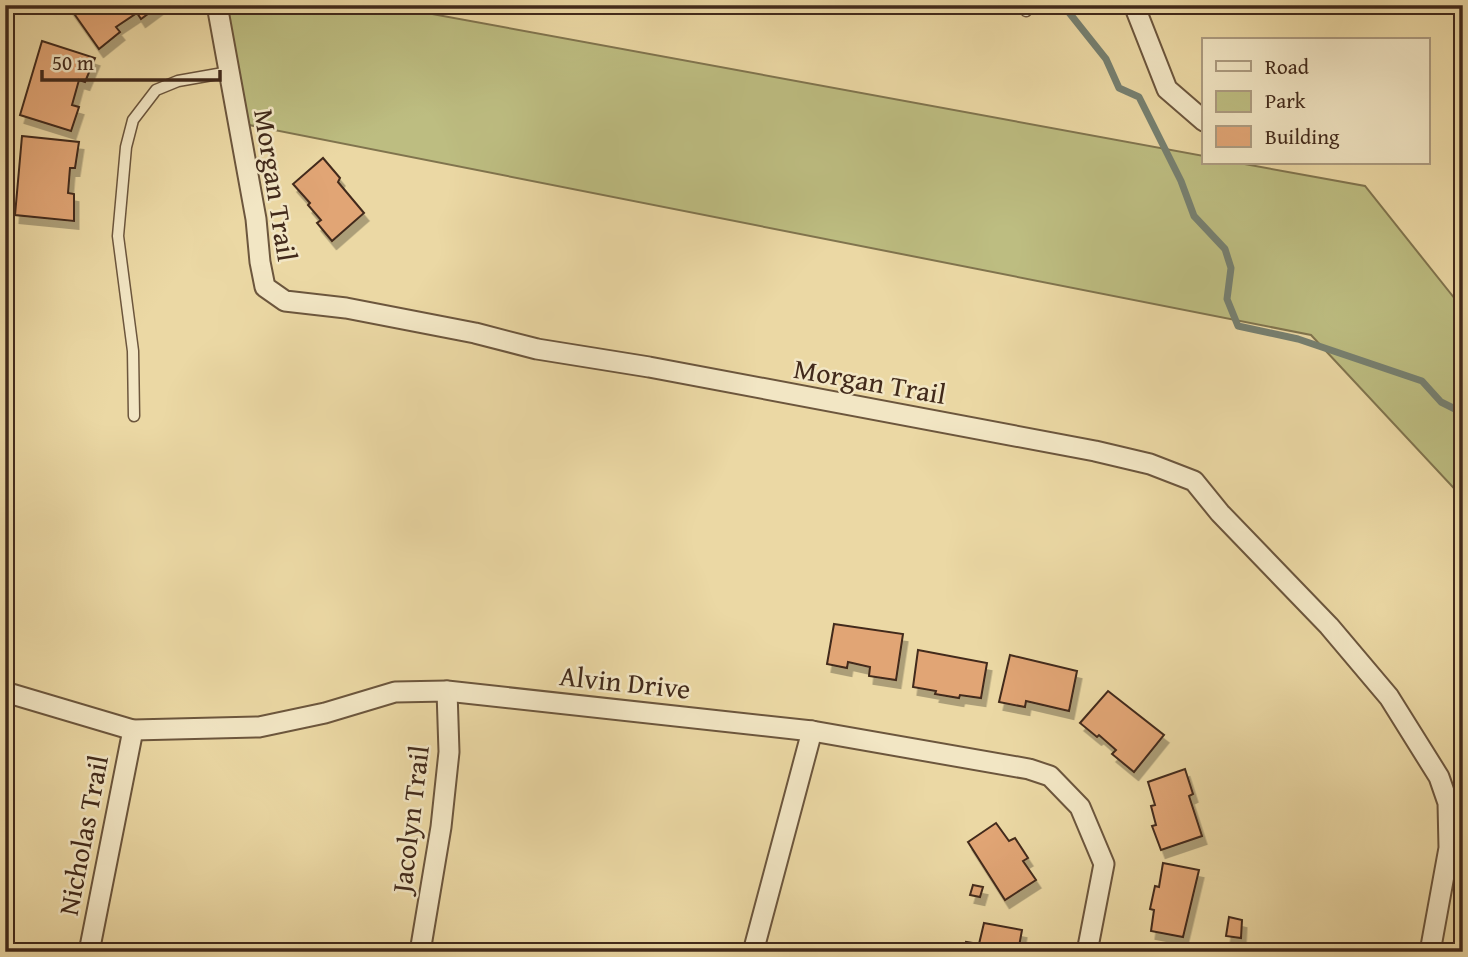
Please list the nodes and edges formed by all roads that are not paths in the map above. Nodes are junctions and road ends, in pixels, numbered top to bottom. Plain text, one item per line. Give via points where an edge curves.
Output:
1 (217, 5) edge
2 (1134, 5) edge
3 (229, 72) junction
4 (1202, 119) edge
5 (134, 416) dead end
6 (447, 691) junction
7 (5, 692) edge
8 (133, 730) junction
9 (811, 731) junction
10 (89, 952) edge
11 (420, 952) edge
12 (753, 952) edge
13 (1087, 952) edge
14 (1430, 952) edge

1 - 3 street, Morgan Trail
2 - 4 street via 1167,89
3 - 5 lane via 156,90 133,120 118,236 133,351
3 - 14 street, Morgan Trail via 265,287 285,301 346,308 537,349 1082,448 1150,464 1194,481 1389,697 1440,778 1448,803 1449,848
6 - 8 street, Alvin Drive via 395,692 259,727
6 - 9 street, Alvin Drive
6 - 11 street, Jacolyn Trail via 449,752
7 - 8 street, Alvin Drive
8 - 10 street, Nicholas Trail
9 - 12 street
9 - 13 street, Alvin Drive via 1050,776 1080,807 1104,864

